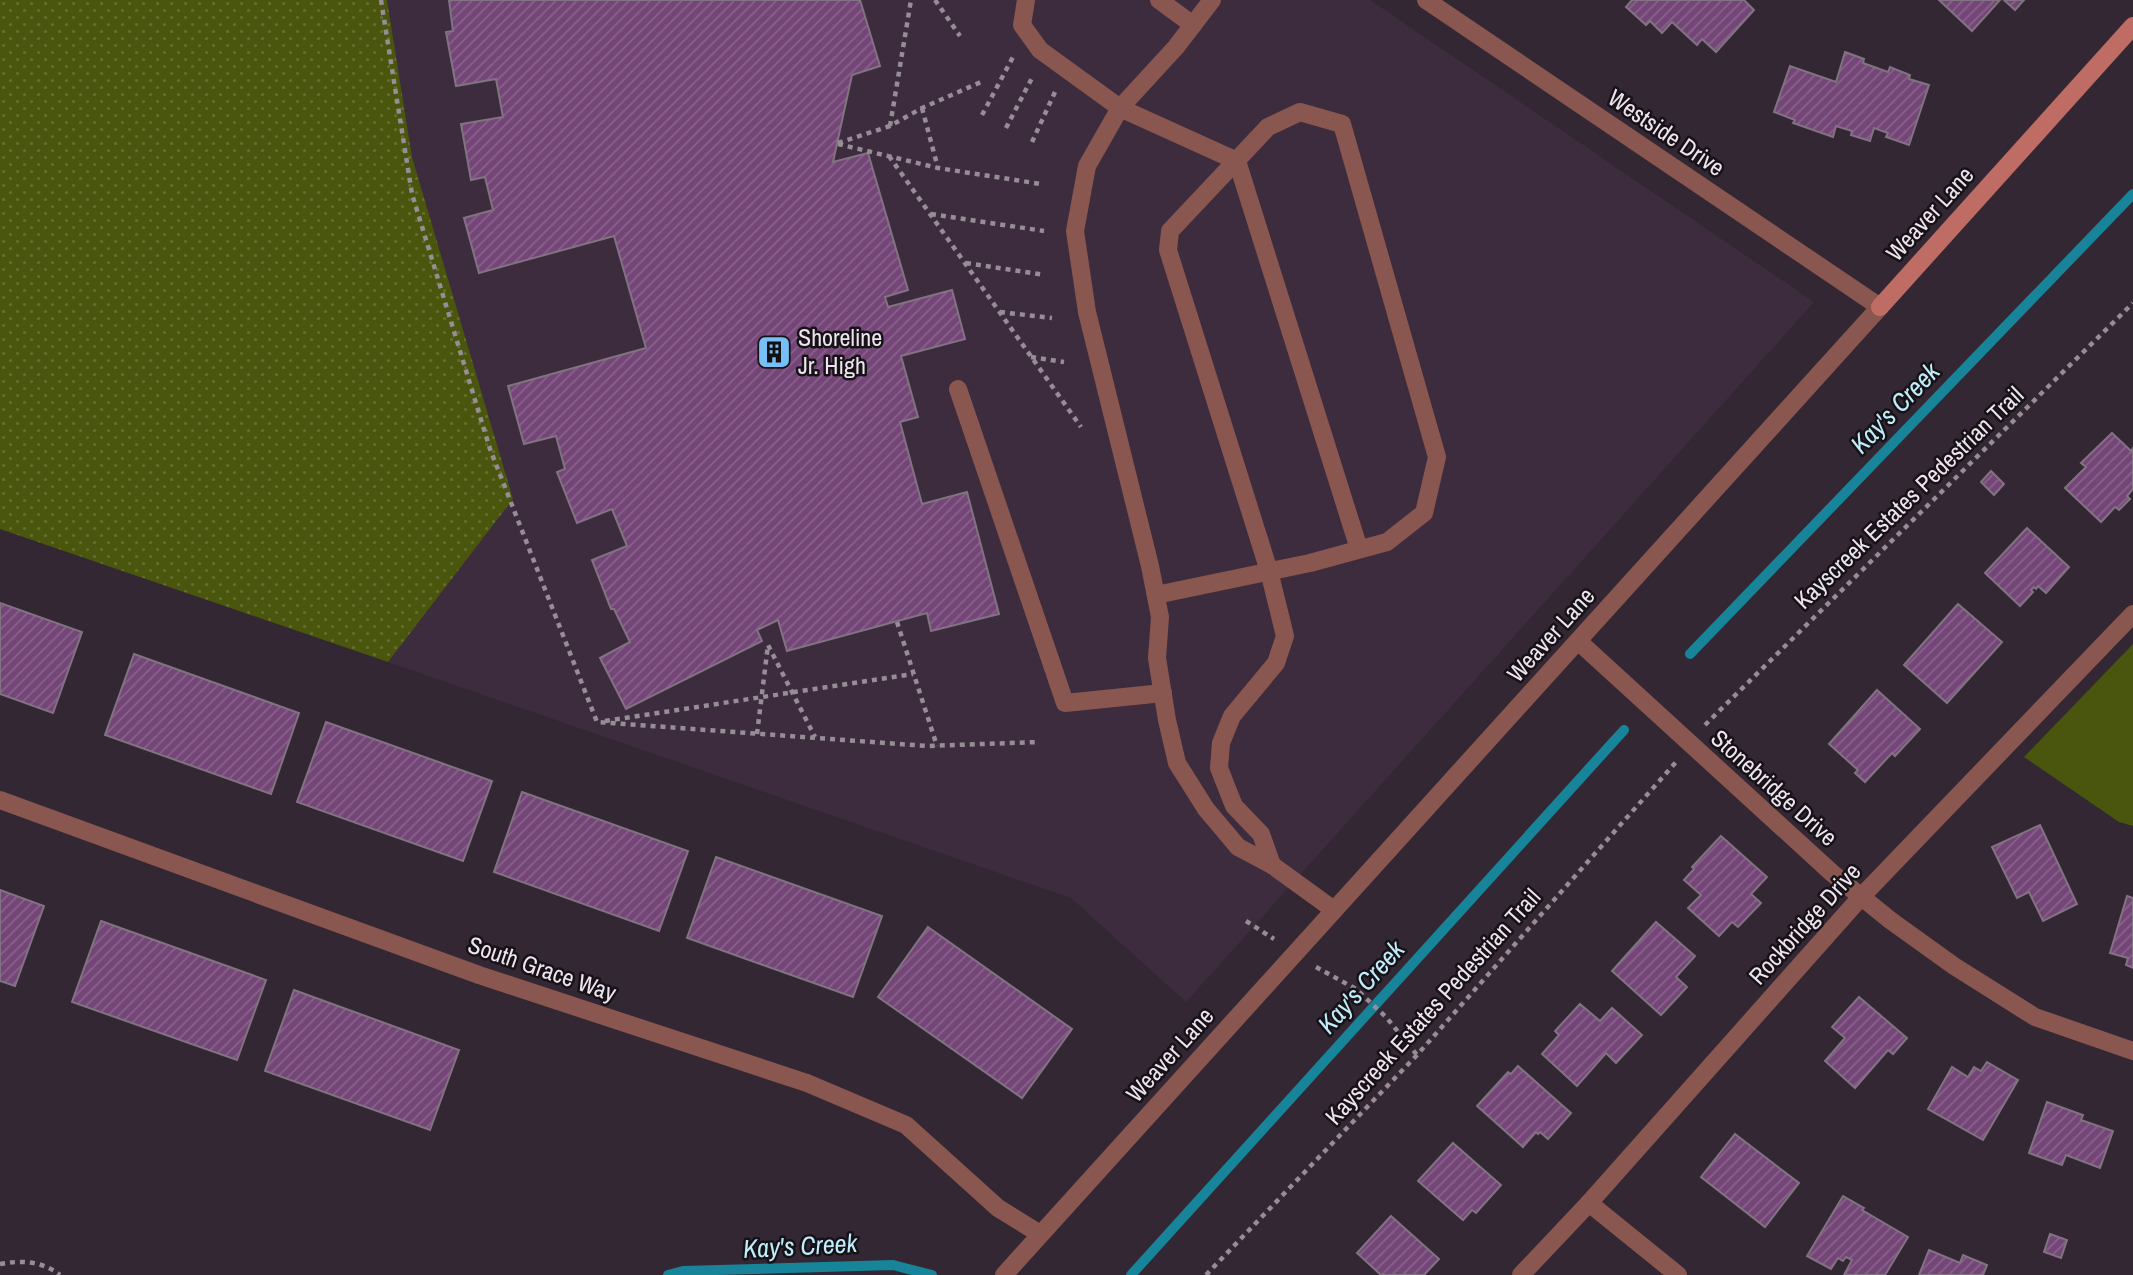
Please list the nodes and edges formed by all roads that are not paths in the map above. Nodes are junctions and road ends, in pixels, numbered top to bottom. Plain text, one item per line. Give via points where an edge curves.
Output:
1 (1026, 0) edge
2 (1159, 0) edge
3 (1212, 0) edge
4 (1426, 0) edge
5 (1193, 25) junction
6 (2133, 26) edge
7 (1120, 108) junction
8 (1237, 162) junction
9 (1880, 307) junction
10 (958, 389) dead end
11 (1359, 549) junction
12 (1269, 571) junction
13 (1156, 595) junction
14 (2133, 614) edge
15 (1578, 641) junction
16 (1163, 693) junction
17 (0, 800) edge
18 (1272, 865) junction
19 (1861, 897) junction
20 (1334, 910) junction
21 (2133, 1051) edge
22 (1588, 1203) junction
23 (1040, 1234) junction
24 (1003, 1275) edge
25 (1521, 1275) edge
26 (1678, 1275) edge

1 - 7 street via 1021,25 1026,32 1045,53
2 - 5 street
3 - 5 street
4 - 9 street, Westside Drive
5 - 7 street
6 - 9 street, Weaver Lane
7 - 8 street
7 - 13 street via 1087,166 1075,231 1087,312
8 - 11 street
8 - 11 street via 1268,127 1300,112 1342,124 1437,457 1424,513 1387,542
8 - 12 street via 1170,231 1168,250
9 - 15 street, Weaver Lane
10 - 16 street via 1065,703
11 - 12 street
12 - 13 street
12 - 18 street via 1285,636 1276,663 1232,716 1221,743 1219,768 1234,806 1261,834
13 - 16 street
14 - 19 street, Rockbridge Drive
15 - 19 street, Stonebridge Drive
15 - 20 street, Weaver Lane
16 - 18 street via 1177,763 1206,809 1238,847
17 - 23 street, South Grace Way via 479,975 860,1104 906,1125 998,1208
18 - 20 street
19 - 21 street, Stonebridge Drive via 1954,967 2035,1017
19 - 22 street, Rockbridge Drive
20 - 23 street, Weaver Lane
22 - 25 street, Rockbridge Drive
22 - 26 street
23 - 24 street, Weaver Lane

